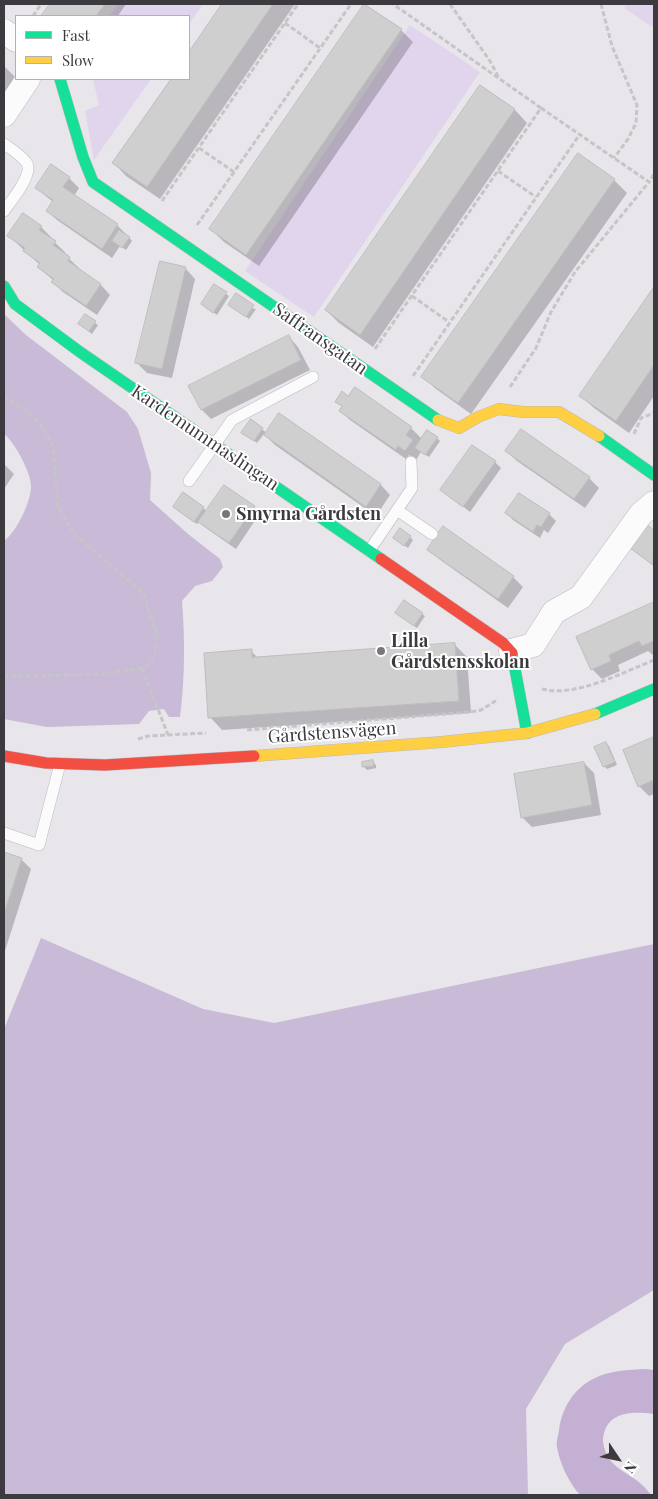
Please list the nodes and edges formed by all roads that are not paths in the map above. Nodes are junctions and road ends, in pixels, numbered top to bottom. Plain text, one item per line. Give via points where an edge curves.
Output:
1 (4, 31) edge
2 (15, 39) edge
3 (27, 80) edge
4 (60, 80) edge
5 (4, 116) edge
6 (4, 144) edge
7 (4, 211) edge
8 (4, 286) edge
9 (313, 377) dead end
10 (215, 445) junction
11 (410, 462) dead end
12 (654, 475) edge
13 (189, 481) dead end
14 (654, 502) edge
15 (397, 510) junction
16 (432, 534) dead end
17 (369, 550) junction
18 (511, 651) junction
19 (654, 688) edge
20 (527, 733) junction
21 (4, 756) edge
22 (60, 763) junction
23 (4, 833) edge

1 - 2 street
3 - 5 street
4 - 12 street, Saffransgatan via 93,182 442,423 458,428 499,409 559,412
6 - 7 lane via 16,152 29,169
8 - 10 street, Kardemummaslingan via 15,304
9 - 10 lane via 232,420
10 - 13 lane
10 - 17 street, Kardemummaslingan
11 - 15 lane via 412,488
14 - 18 street via 641,514 581,597 554,612 533,645
15 - 16 lane
15 - 17 lane
17 - 18 street, Kardemummaslingan via 503,642
18 - 20 street
19 - 20 street, Gårdstensvägen via 600,712
20 - 22 street, Gårdstensvägen via 177,761
21 - 22 street, Gårdstensvägen
22 - 23 lane via 39,845

